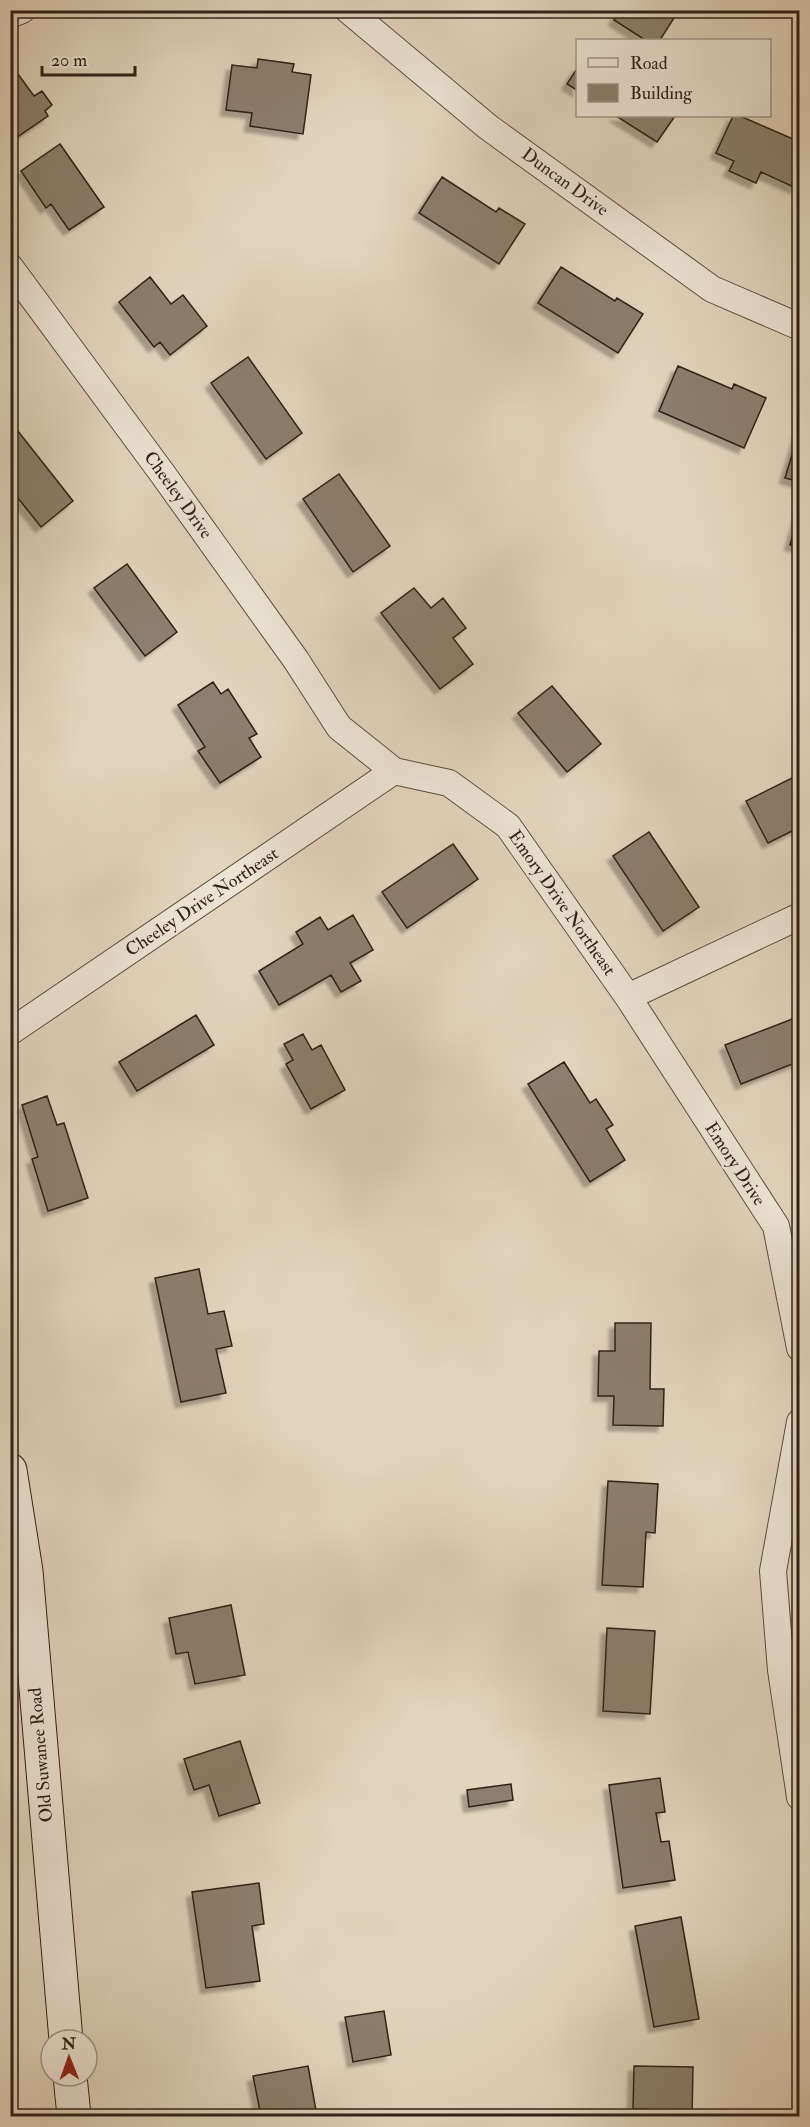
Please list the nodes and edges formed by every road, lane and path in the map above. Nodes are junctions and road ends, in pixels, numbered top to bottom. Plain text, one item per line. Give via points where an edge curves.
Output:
1 (22, 10) edge
2 (348, 10) edge
3 (10, 15) edge
4 (10, 267) edge
5 (800, 327) edge
6 (394, 771) junction
7 (800, 916) edge
8 (628, 997) junction
9 (10, 1032) edge
10 (800, 1348) edge
11 (800, 1422) edge
12 (10, 1470) edge
13 (800, 1797) edge
14 (65, 2028) edge
15 (71, 2088) edge
16 (74, 2116) edge

1 - 3 street
2 - 5 street, Duncan Drive via 488,127 712,289
4 - 6 street, Cheeley Drive via 296,660 339,727
6 - 8 street, Emory Drive Northeast via 449,783 508,826
6 - 9 street, Cheeley Drive Northeast
7 - 8 street
8 - 10 street, Emory Drive via 776,1227
11 - 13 street via 773,1571 781,1670
12 - 14 street, Old Suwanee Road via 26,1571
15 - 16 street

